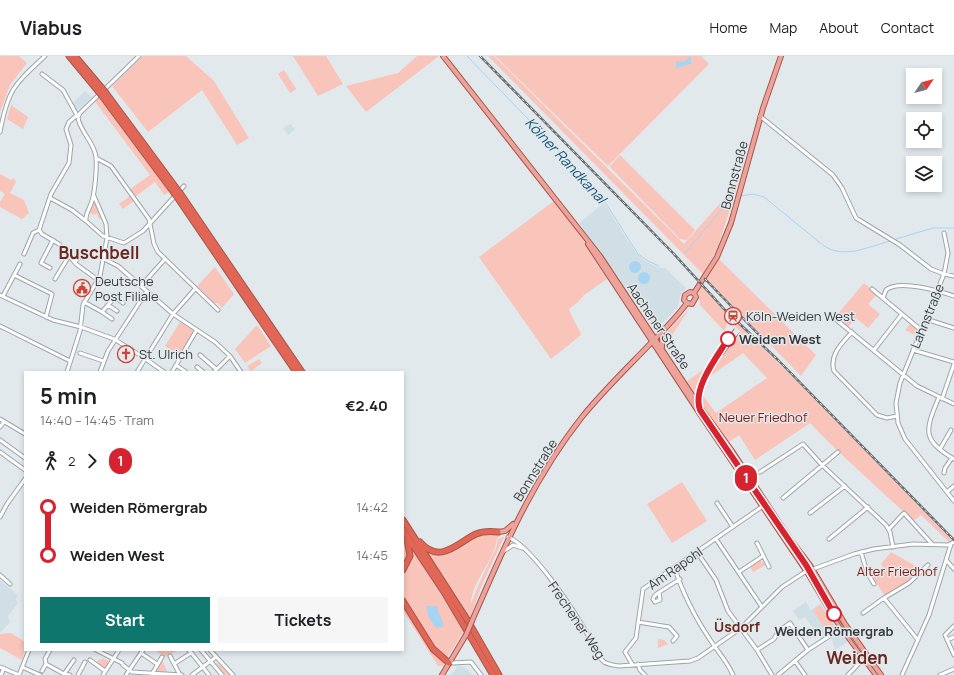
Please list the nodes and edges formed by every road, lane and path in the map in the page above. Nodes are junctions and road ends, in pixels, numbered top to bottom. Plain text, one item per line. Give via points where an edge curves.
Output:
1 (45, 56) edge
2 (69, 56) edge
3 (75, 56) edge
4 (139, 56) edge
5 (443, 56) edge
6 (781, 56) edge
7 (42, 74) dead end
8 (100, 89) junction
9 (77, 116) junction
10 (760, 116) junction
11 (0, 132) edge
12 (96, 158) junction
13 (184, 186) dead end
14 (177, 193) junction
15 (93, 194) junction
16 (50, 198) junction
17 (91, 202) junction
18 (96, 202) junction
19 (86, 222) junction
20 (150, 223) junction
21 (578, 228) junction
22 (39, 230) junction
23 (944, 232) dead end
24 (107, 238) junction
25 (53, 240) junction
26 (24, 254) dead end
27 (69, 256) junction
28 (84, 258) dead end
29 (165, 259) junction
30 (104, 260) junction
31 (75, 262) junction
32 (20, 264) dead end
33 (50, 268) dead end
34 (944, 274) junction
35 (14, 275) junction
36 (954, 276) edge
37 (55, 279) dead end
38 (98, 280) junction
39 (141, 286) junction
40 (53, 289) dead end
41 (196, 289) junction
42 (872, 289) dead end
43 (148, 291) junction
44 (937, 291) junction
45 (52, 294) junction
46 (694, 294) junction
47 (1, 296) edge
48 (954, 296) edge
49 (883, 298) junction
50 (84, 302) junction
51 (123, 303) dead end
52 (687, 303) junction
53 (108, 305) junction
54 (218, 310) dead end
55 (117, 311) dead end
56 (102, 312) junction
57 (172, 314) junction
58 (902, 314) junction
59 (46, 318) junction
60 (834, 318) dead end
61 (112, 319) dead end
62 (926, 319) junction
63 (0, 326) edge
64 (81, 327) junction
65 (954, 328) edge
66 (921, 330) junction
67 (196, 331) junction
68 (662, 332) junction
69 (852, 332) junction
70 (646, 334) junction
71 (656, 338) junction
72 (114, 339) junction
73 (652, 342) junction
74 (648, 347) junction
75 (662, 347) junction
76 (657, 350) junction
77 (874, 350) junction
78 (913, 350) junction
79 (80, 353) dead end
80 (200, 355) dead end
81 (230, 356) junction
82 (145, 359) junction
83 (70, 361) junction
84 (103, 361) junction
85 (954, 363) edge
86 (176, 365) junction
87 (198, 367) dead end
88 (67, 371) edge
89 (100, 371) edge
90 (138, 371) edge
91 (163, 371) edge
92 (173, 371) edge
93 (185, 371) edge
94 (202, 371) edge
95 (215, 371) edge
96 (240, 371) edge
97 (295, 371) edge
98 (301, 371) edge
99 (903, 375) junction
100 (939, 397) junction
101 (942, 399) junction
102 (954, 404) edge
103 (897, 416) junction
104 (0, 419) edge
105 (4, 422) junction
106 (0, 427) edge
107 (951, 430) dead end
108 (24, 433) edge
109 (0, 440) edge
110 (940, 449) junction
111 (726, 451) junction
112 (0, 452) edge
113 (838, 452) dead end
114 (734, 453) junction
115 (24, 457) edge
116 (953, 458) edge
117 (822, 465) junction
118 (24, 469) edge
119 (760, 472) dead end
120 (944, 473) dead end
121 (24, 481) edge
122 (845, 486) junction
123 (954, 486) edge
124 (947, 492) junction
125 (783, 498) dead end
126 (954, 500) edge
127 (766, 502) junction
128 (717, 503) dead end
129 (763, 506) junction
130 (868, 507) junction
131 (770, 508) junction
132 (810, 513) dead end
133 (0, 518) edge
134 (516, 521) junction
135 (404, 522) edge
136 (733, 527) junction
137 (409, 529) junction
138 (889, 529) junction
139 (404, 532) edge
140 (498, 532) junction
141 (404, 533) edge
142 (508, 537) junction
143 (716, 539) junction
144 (828, 539) dead end
145 (506, 543) junction
146 (757, 543) dead end
147 (952, 543) edge
148 (932, 544) junction
149 (893, 546) junction
150 (527, 551) junction
151 (697, 552) junction
152 (861, 552) junction
153 (763, 556) junction
154 (499, 557) junction
155 (947, 562) junction
156 (928, 564) dead end
157 (769, 567) dead end
158 (404, 568) edge
159 (675, 568) junction
160 (954, 569) edge
161 (812, 570) junction
162 (739, 572) junction
163 (807, 572) junction
164 (0, 575) edge
165 (680, 579) junction
166 (10, 584) dead end
167 (874, 584) dead end
168 (659, 592) dead end
169 (884, 598) junction
170 (404, 603) edge
171 (762, 607) junction
172 (863, 613) dead end
173 (638, 622) junction
174 (954, 626) edge
175 (740, 628) junction
176 (842, 628) junction
177 (954, 637) edge
178 (918, 640) junction
179 (947, 640) junction
180 (673, 641) dead end
181 (715, 647) junction
182 (757, 650) junction
183 (808, 650) junction
184 (29, 651) edge
185 (49, 651) edge
186 (98, 651) edge
187 (118, 651) edge
188 (190, 651) edge
189 (202, 651) edge
190 (211, 651) edge
191 (142, 652) edge
192 (191, 654) junction
193 (170, 656) dead end
194 (954, 656) edge
195 (162, 657) dead end
196 (216, 657) junction
197 (864, 658) junction
198 (113, 659) junction
199 (74, 660) dead end
200 (90, 660) dead end
201 (795, 661) junction
202 (85, 662) dead end
203 (210, 662) junction
204 (451, 663) junction
205 (46, 664) junction
206 (157, 664) junction
207 (174, 664) junction
208 (632, 664) junction
209 (638, 664) junction
210 (0, 666) edge
211 (22, 667) junction
212 (202, 667) junction
213 (4, 668) junction
214 (954, 669) edge
215 (129, 670) junction
216 (105, 671) junction
217 (40, 674) edge
218 (64, 674) edge
219 (152, 674) edge
220 (1, 675) edge
221 (19, 675) edge
222 (70, 675) edge
223 (78, 675) edge
224 (103, 675) edge
225 (126, 675) edge
226 (170, 675) edge
227 (181, 675) edge
228 (192, 675) edge
229 (209, 675) edge
230 (222, 675) edge
231 (233, 675) edge
232 (442, 675) edge
233 (481, 675) edge
234 (493, 675) edge
235 (499, 675) edge
236 (645, 675) edge
237 (733, 675) edge
238 (772, 675) edge
239 (778, 675) edge
240 (805, 675) edge
241 (848, 675) edge
242 (876, 675) edge
243 (881, 675) edge
244 (902, 675) edge
245 (940, 675) edge

1 - 11 street via 15,85 6,103
2 - 8 highway
3 - 8 highway
4 - 9 street
5 - 21 main road, Aachener Straße
6 - 10 main road, Bonnstraße
7 - 9 street via 63,90
8 - 14 highway, bridge
9 - 12 street via 93,144
9 - 16 street via 69,122 66,130 71,145 69,163
10 - 34 street via 833,174 842,188 853,216 900,245 931,269
10 - 46 main road, Bonnstraße via 740,193 719,252
12 - 15 street
12 - 20 street via 111,166
13 - 20 street
14 - 97 highway
14 - 98 highway
15 - 17 street
15 - 18 street
16 - 19 street via 72,210
16 - 22 street
17 - 18 street
17 - 19 street
18 - 24 street via 106,224
19 - 24 street
20 - 24 street via 143,231 124,243
20 - 29 street via 154,244
21 - 70 main road, Aachener Straße
21 - 71 main road, Aachener Straße
22 - 25 street
22 - 26 street via 33,233
23 - 34 street, Lahnstraße via 948,253
24 - 30 street
25 - 27 street via 62,243
25 - 33 street via 41,263
27 - 31 street
27 - 37 street
28 - 31 street via 80,256
29 - 39 street
29 - 41 street
30 - 38 street
30 - 39 street via 118,266
31 - 38 street
32 - 35 street
34 - 36 street
34 - 44 street, Lahnstraße
35 - 45 street
35 - 47 street
38 - 50 street
39 - 43 street
40 - 45 street
41 - 54 street
41 - 57 street
42 - 49 street
43 - 57 street
43 - 72 street
44 - 48 street
44 - 49 street via 924,287 891,288 886,290
44 - 62 street, Lahnstraße
45 - 59 street
46 - 52 main road via 695,301 692,304
46 - 52 main road via 690,292 685,295 684,300
47 - 59 street
49 - 58 street
50 - 56 street
50 - 64 street
51 - 53 street via 115,297
52 - 68 main road, Bonnstraße
53 - 55 street
53 - 56 street
56 - 61 street
57 - 67 street
57 - 82 street
58 - 66 street
58 - 77 street
59 - 64 street
60 - 69 street
62 - 65 street
62 - 66 street, Lahnstraße
63 - 83 street
64 - 72 street
64 - 83 street
66 - 78 street, Lahnstraße
67 - 81 street via 215,342
67 - 86 street
68 - 71 main road, Bonnstraße
68 - 75 main road
69 - 77 street
69 - 103 street via 834,356 834,371 877,415 886,418
70 - 73 main road, Aachener Straße
70 - 74 main road
71 - 73 main road, Bonnstraße
71 - 75 main road, Aachener Straße
72 - 82 street
72 - 84 street
73 - 74 main road, Bonnstraße
73 - 76 main road, Aachener Straße
74 - 76 main road
74 - 134 main road, Bonnstraße via 607,389 568,436
75 - 114 main road, Aachener Straße via 698,405
76 - 111 main road, Aachener Straße
77 - 99 street
78 - 85 street
78 - 99 street, Lahnstraße
79 - 84 street
80 - 95 street
81 - 95 street
81 - 96 street
82 - 90 street
82 - 91 street
83 - 88 street
84 - 89 street
85 - 101 street
86 - 92 street
86 - 93 street
87 - 94 street
99 - 100 street via 917,386
99 - 103 street, Lahnstraße via 898,391
100 - 101 street
100 - 110 street via 928,428 931,440
101 - 102 street
103 - 124 street via 905,439
104 - 105 street
105 - 106 street
105 - 108 street
107 - 110 street
109 - 115 street
110 - 116 street
111 - 114 main road via 728,448
111 - 129 main road, Aachener Straße
112 - 118 street
113 - 117 street
114 - 127 main road, Aachener Straße
116 - 120 street via 944,468
117 - 119 street via 803,444
117 - 122 street
117 - 125 street
121 - 133 street
122 - 130 street
122 - 132 street
123 - 124 street
124 - 126 street
127 - 129 main road
127 - 131 main road, Aachener Straße
128 - 136 street
129 - 131 main road
129 - 136 street, Am Rapohl
129 - 163 main road, Aachener Straße
130 - 138 street
130 - 144 street
131 - 161 main road, Aachener Straße
134 - 140 main road via 505,531
134 - 142 main road, Bonnstraße
135 - 137 highway
136 - 143 street, Am Rapohl
137 - 140 highway via 425,547 437,552 451,549 480,533
137 - 235 highway
138 - 148 street via 903,514
138 - 149 street
139 - 234 highway via 448,598
140 - 145 main road via 504,535
141 - 158 highway via 410,554
142 - 145 main road, Bonnstraße
142 - 150 street, Frechener Weg
143 - 151 street, Am Rapohl
143 - 162 street
145 - 154 main road, Bonnstraße
146 - 153 street
147 - 148 street, Frechener Weg
147 - 155 street
148 - 149 street, Frechener Weg
149 - 152 street, Frechener Weg
150 - 154 street via 513,545
150 - 208 street, Frechener Weg via 576,615 602,660 614,666
151 - 159 street, Am Rapohl
151 - 175 street via 716,580 724,604
152 - 161 street, Frechener Weg
152 - 167 street
153 - 157 street
153 - 162 street
154 - 204 main road, Bonnstraße, bridge via 466,635
155 - 160 street
155 - 178 street
156 - 169 street via 909,582
159 - 165 street
159 - 173 street, Am Rapohl via 643,589
161 - 163 street, Frechener Weg
161 - 243 main road, Aachener Straße via 846,627
162 - 171 street
163 - 171 street, Frechener Weg via 788,583
163 - 176 main road, Aachener Straße
164 - 166 street
165 - 168 street
165 - 181 street via 694,612
169 - 172 street
169 - 178 street
170 - 204 highway via 433,649
171 - 175 street, Frechener Weg
173 - 180 street via 669,627 677,636
173 - 208 street, Am Rapohl via 634,641 625,652
174 - 179 street via 946,633
175 - 181 street, Frechener Weg
175 - 182 street
176 - 183 street
176 - 197 main road, Aachener Straße
177 - 179 street
178 - 244 street
179 - 194 street
181 - 209 street, Frechener Weg via 690,661
181 - 237 street
182 - 183 street via 790,624
182 - 238 street
183 - 201 street
184 - 211 street
185 - 205 street via 45,659
186 - 198 street
187 - 198 street
188 - 192 street
189 - 203 street
190 - 196 street
191 - 206 street
191 - 215 street
192 - 207 street
192 - 212 street
193 - 207 street
195 - 206 street
196 - 203 street
196 - 231 street
197 - 241 street
197 - 242 main road, Aachener Straße
198 - 215 street
198 - 216 street
199 - 218 street
200 - 216 street
201 - 239 street
201 - 240 street
202 - 223 street
203 - 212 street
203 - 230 street
204 - 232 main road, Bonnstraße
204 - 233 street via 471,662
205 - 217 street
205 - 218 street
206 - 219 street
207 - 227 street
208 - 209 street, Frechener Weg
209 - 236 street
210 - 213 street
211 - 217 street
211 - 221 street
212 - 228 street
212 - 229 street
213 - 220 street
213 - 221 street
214 - 245 street
215 - 219 street
215 - 225 street
216 - 224 street
218 - 222 street
219 - 226 street
226 - 227 street

